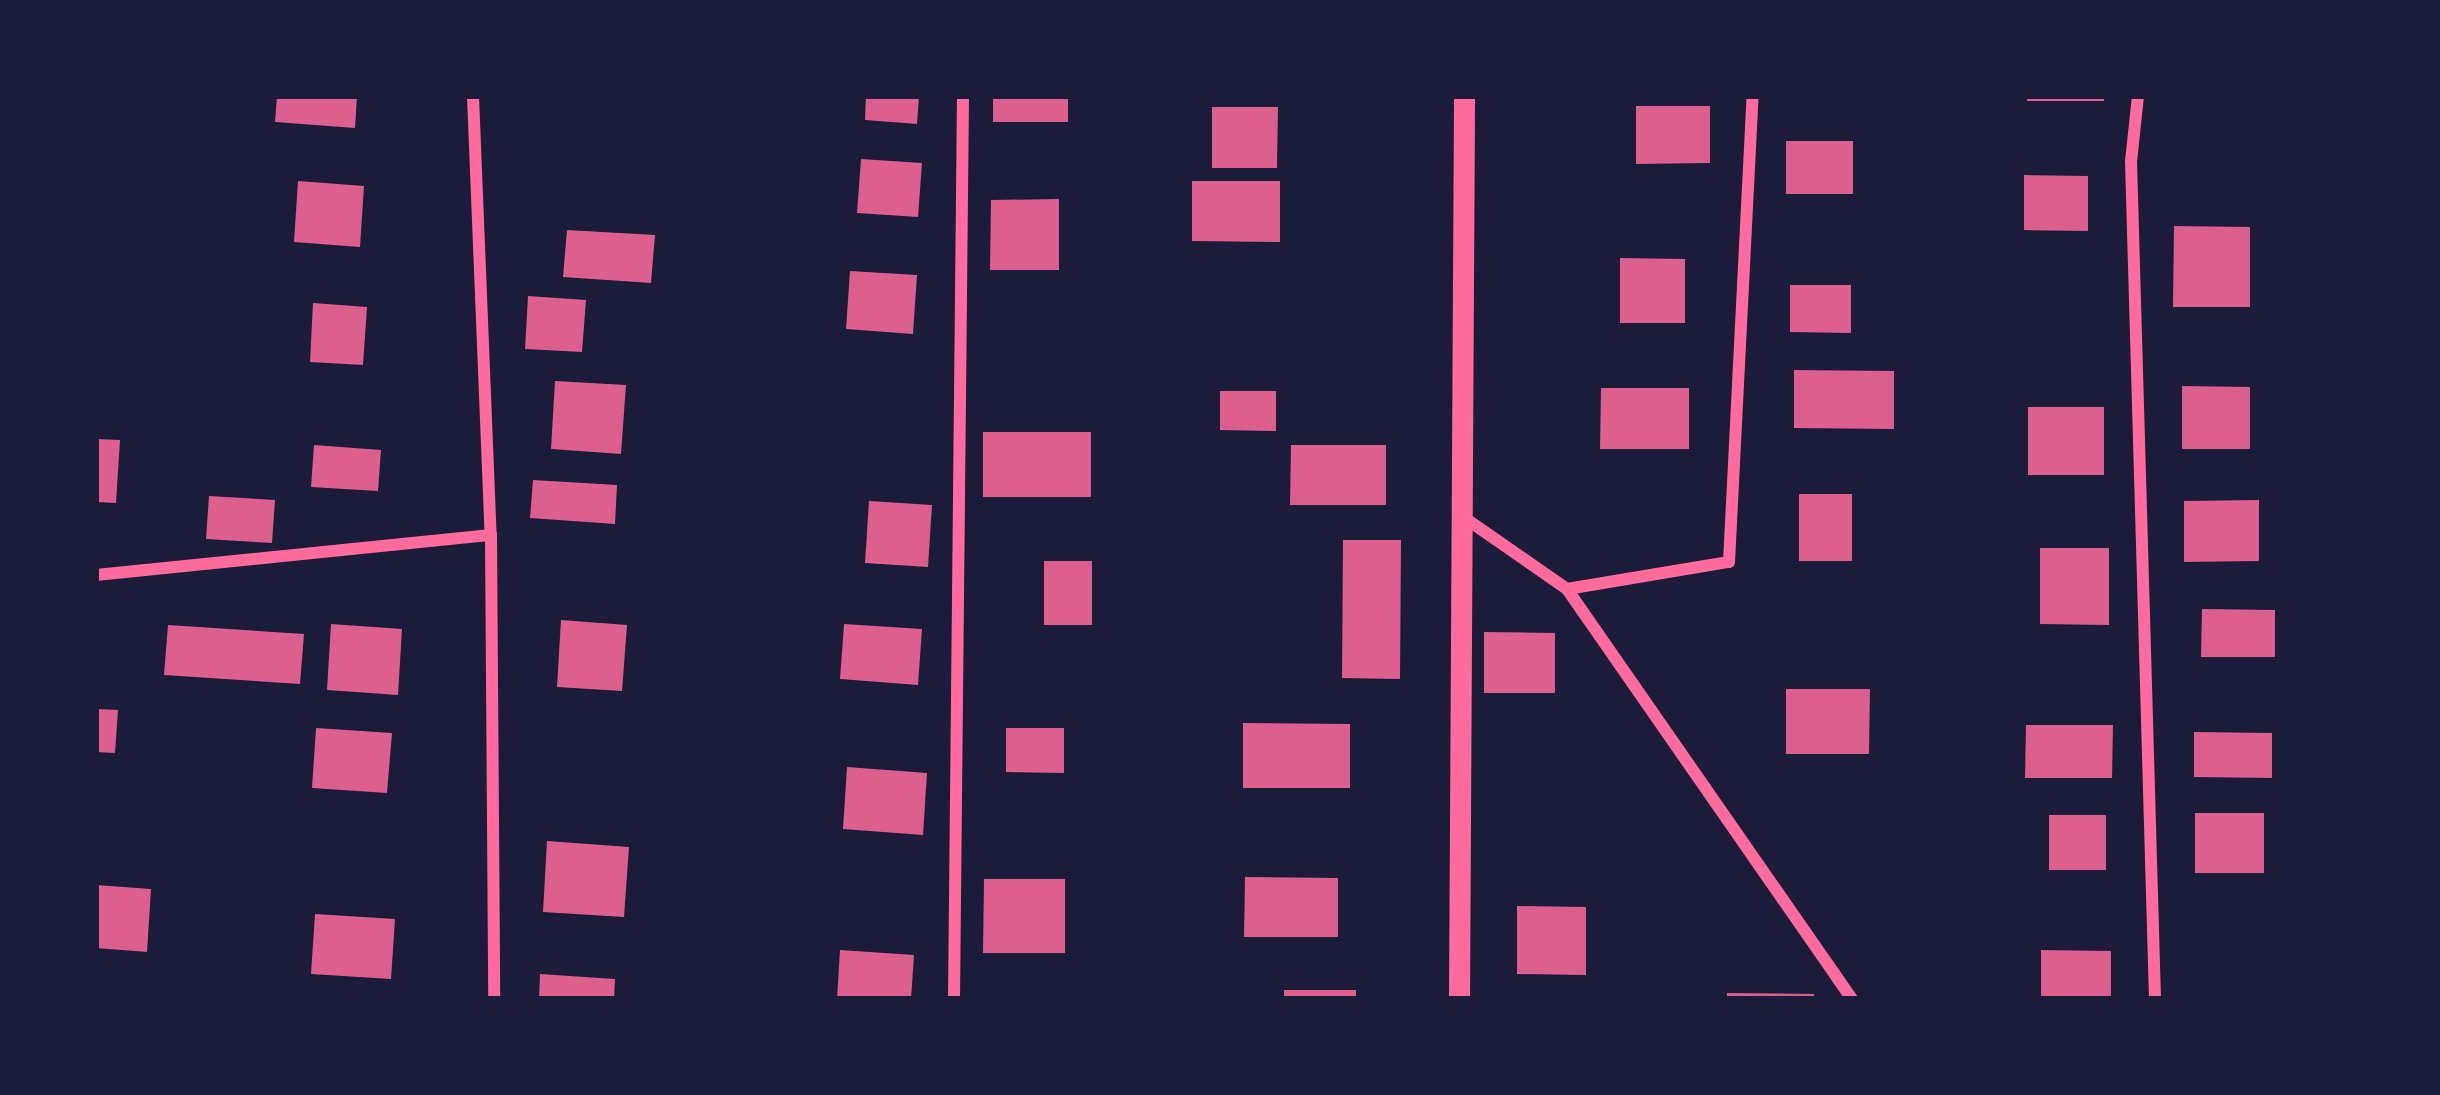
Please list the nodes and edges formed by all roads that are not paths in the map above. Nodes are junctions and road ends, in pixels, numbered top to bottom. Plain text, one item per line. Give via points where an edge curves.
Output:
1 (473, 96) edge
2 (963, 96) edge
3 (1463, 96) edge
4 (1753, 96) edge
5 (2138, 96) edge
6 (1458, 513) junction
7 (490, 535) junction
8 (96, 575) edge
9 (1567, 589) junction
10 (494, 999) edge
11 (954, 999) edge
12 (1460, 999) edge
13 (1852, 999) edge
14 (2155, 999) edge

1 - 7 street
2 - 11 street
3 - 6 street
4 - 9 street via 1729,562
5 - 14 street via 2132,161
6 - 9 street
6 - 12 street
7 - 8 street
7 - 10 street
9 - 13 street

